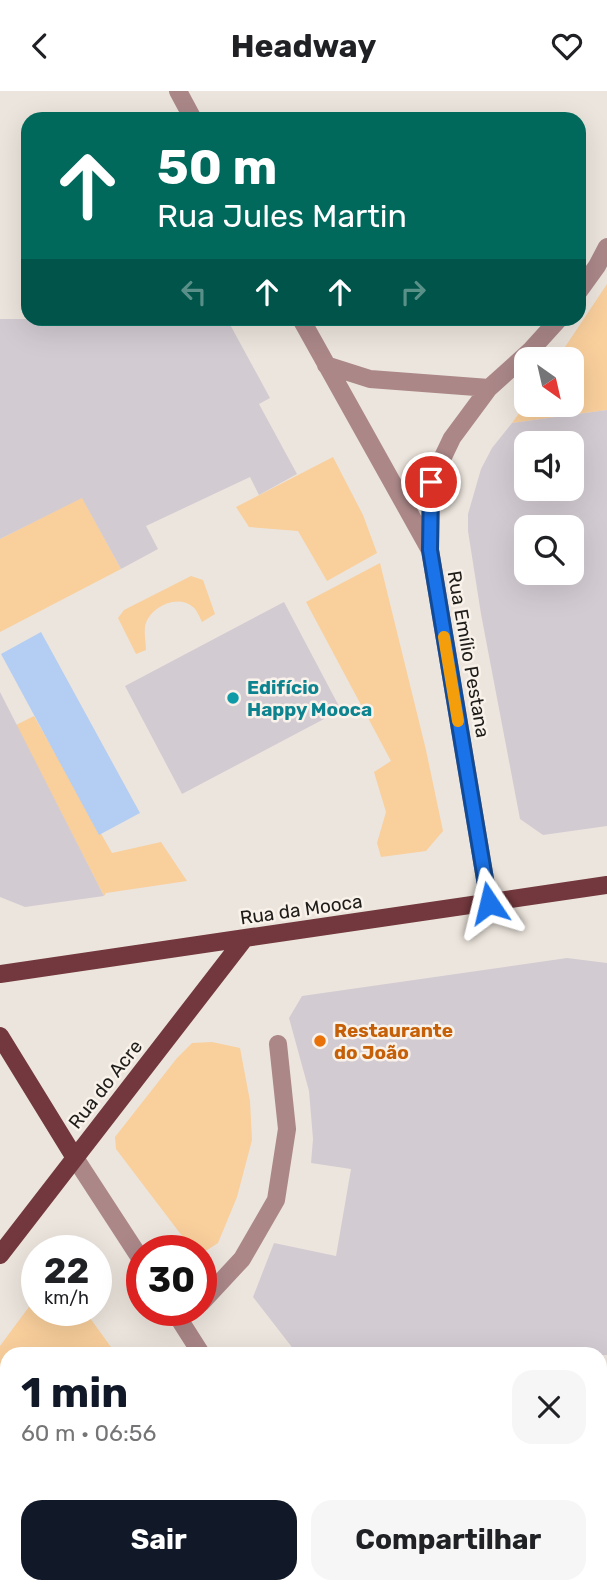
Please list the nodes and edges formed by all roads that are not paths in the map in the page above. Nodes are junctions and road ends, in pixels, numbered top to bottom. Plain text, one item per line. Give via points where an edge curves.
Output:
1 (178, 91) edge
2 (189, 112) edge
3 (607, 247) edge
4 (586, 282) edge
5 (305, 326) edge
6 (553, 326) edge
7 (326, 365) junction
8 (489, 388) junction
9 (430, 550) junction
10 (607, 885) edge
11 (489, 903) junction
12 (245, 938) junction
13 (0, 974) edge
14 (0, 1036) edge
15 (278, 1044) dead end
16 (75, 1158) junction
17 (126, 1236) edge
18 (0, 1255) edge
19 (217, 1286) edge
20 (188, 1326) edge
21 (198, 1347) edge

1 - 2 street
3 - 4 street
5 - 7 street, Rua Emílio Pestana
6 - 8 street
7 - 8 street via 370,379
7 - 9 street, Rua Emílio Pestana
8 - 9 street via 452,438 431,482
9 - 11 street, Rua Emílio Pestana
10 - 11 main road, Rua da Mooca
11 - 12 main road, Rua da Mooca
12 - 13 main road, Rua da Mooca
12 - 16 main road, Rua do Acre
14 - 16 main road
15 - 19 street via 287,1129 276,1200 242,1259
16 - 17 street
16 - 18 main road, Rua do Acre
20 - 21 street

